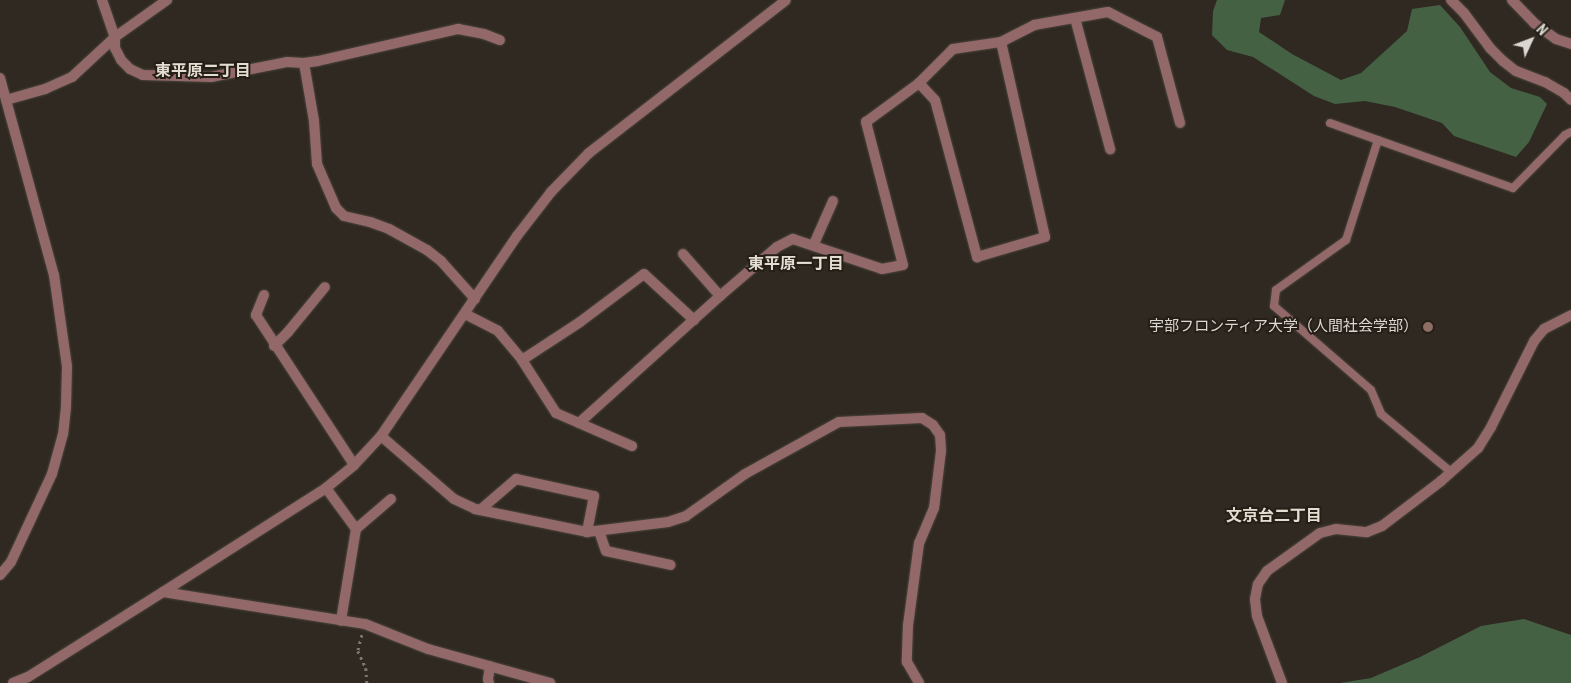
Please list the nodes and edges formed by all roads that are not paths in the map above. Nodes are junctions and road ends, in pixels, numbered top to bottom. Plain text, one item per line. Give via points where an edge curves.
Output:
1 (102, 0) edge
2 (167, 0) edge
3 (786, 0) edge
4 (1451, 0) edge
5 (1512, 0) edge
6 (1075, 18) junction
7 (115, 37) junction
8 (500, 40) dead end
9 (1001, 42) junction
10 (1571, 44) edge
11 (304, 63) junction
12 (0, 78) edge
13 (918, 83) junction
14 (6, 100) junction
15 (1571, 100) edge
16 (1180, 123) dead end
17 (1330, 123) dead end
18 (1571, 132) edge
19 (1378, 140) junction
20 (1110, 149) dead end
21 (833, 200) dead end
22 (814, 244) junction
23 (683, 254) dead end
24 (325, 287) dead end
25 (264, 296) dead end
26 (720, 296) junction
27 (475, 299) junction
28 (465, 314) junction
29 (1571, 315) edge
30 (694, 320) junction
31 (274, 346) junction
32 (522, 360) junction
33 (578, 423) junction
34 (381, 436) junction
35 (632, 446) dead end
36 (354, 465) junction
37 (1451, 472) junction
38 (326, 488) junction
39 (391, 499) dead end
40 (480, 510) junction
41 (356, 529) junction
42 (599, 531) junction
43 (587, 532) junction
44 (671, 565) dead end
45 (0, 575) edge
46 (163, 592) junction
47 (341, 622) junction
48 (490, 666) junction
49 (13, 683) edge
50 (489, 683) edge
51 (550, 683) edge
52 (919, 683) edge
53 (1282, 683) edge

1 - 7 street
2 - 7 street
3 - 27 street via 589,153 551,192
4 - 15 street via 1503,61 1564,93
5 - 10 street via 1534,23
6 - 9 street via 1034,25
6 - 16 street via 1108,12 1157,37
6 - 20 street
7 - 11 street via 115,48 121,60 143,75 211,77 288,62
7 - 14 street via 72,77
8 - 11 street via 458,29
9 - 13 street via 952,49
9 - 13 street via 1046,237 977,257 935,100
11 - 27 street via 318,164 336,208 344,216 370,222 427,250
12 - 14 street
13 - 22 street via 866,122 902,265 882,268
14 - 45 street via 54,275 66,366 66,407 63,434 52,474 11,562
17 - 19 lane
18 - 19 lane via 1513,188
19 - 37 lane via 1346,240 1276,290 1274,306 1371,390 1381,414
21 - 22 street
22 - 26 street via 793,239 777,247
23 - 26 street
24 - 31 street
25 - 31 street via 256,315
26 - 30 street
27 - 28 street
28 - 32 street via 498,331
28 - 34 street
29 - 37 street via 1544,329 1534,341 1478,448
30 - 32 street via 644,274
30 - 33 street
31 - 36 street
32 - 33 street via 556,413
33 - 35 street
34 - 36 street
34 - 40 street via 454,499
36 - 38 street
37 - 53 street via 1382,526 1367,532 1336,528 1320,533 1267,571 1258,584 1256,616
38 - 41 street
38 - 46 street
39 - 41 street
40 - 43 street
40 - 43 street via 516,479 594,496
41 - 47 street
42 - 43 street
42 - 44 street via 606,551
42 - 52 street via 668,522 686,516 745,474 839,422 922,418 940,435 940,451 934,508 919,543 908,625 907,662
46 - 47 street
46 - 49 street via 28,677
47 - 48 street via 366,624 428,649
48 - 50 street
48 - 51 street

